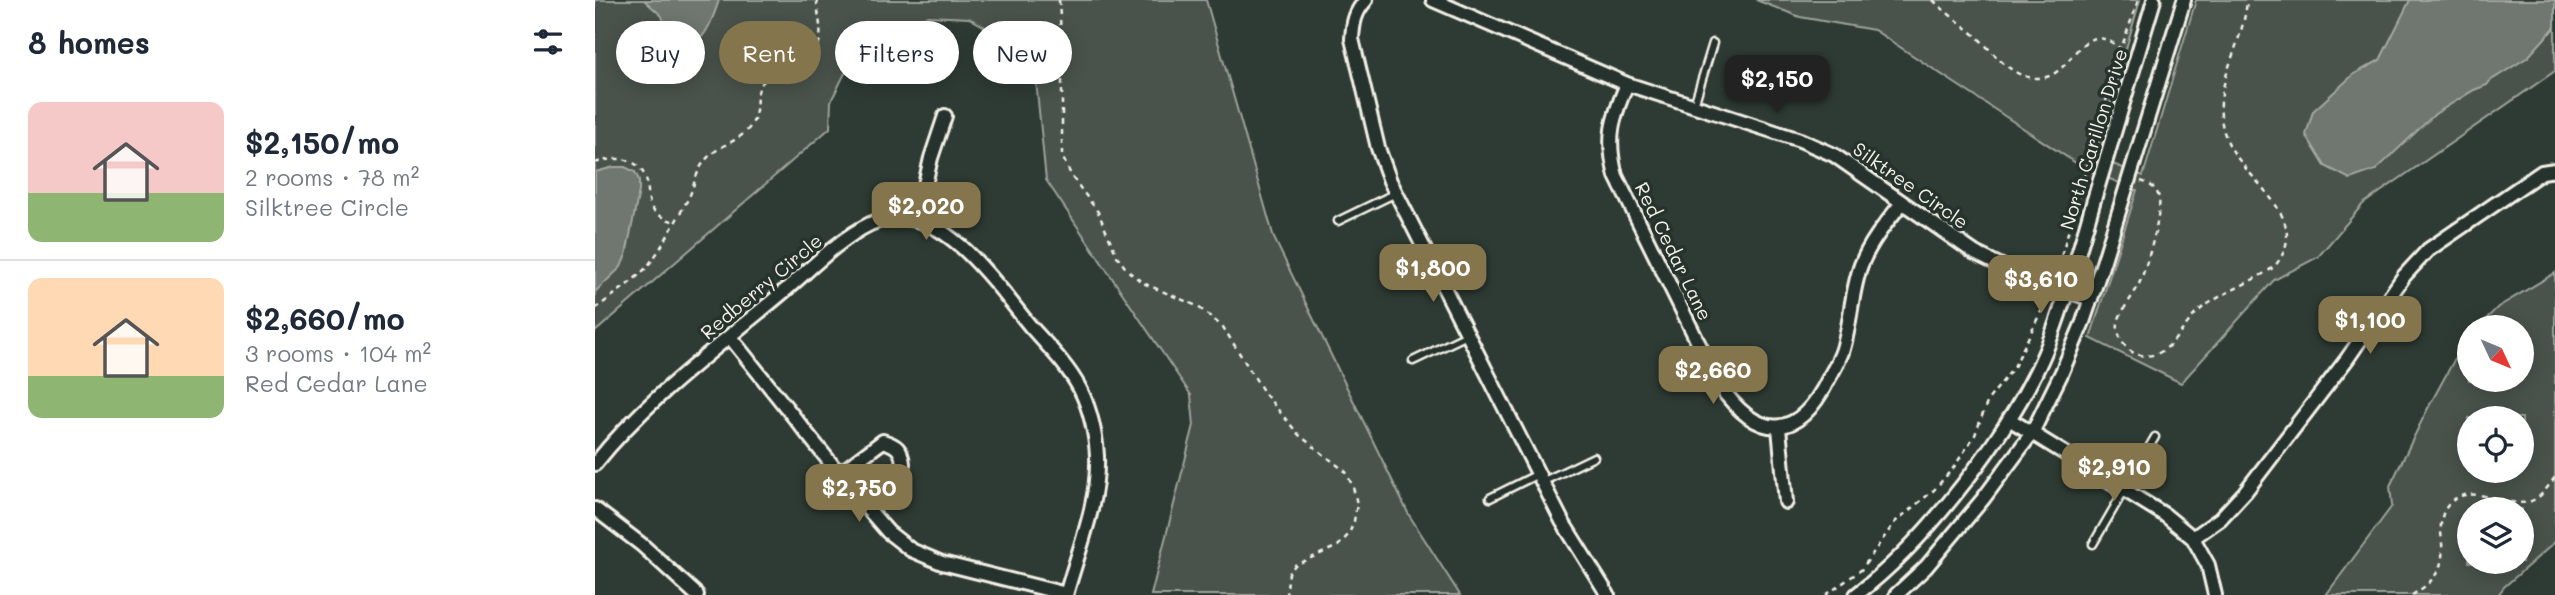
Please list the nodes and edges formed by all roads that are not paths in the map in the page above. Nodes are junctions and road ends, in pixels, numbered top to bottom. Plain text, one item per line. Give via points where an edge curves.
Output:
1 (1366, 0) edge
2 (1433, 0) edge
3 (2154, 0) edge
4 (2184, 0) edge
5 (1713, 43) dead end
6 (1627, 84) junction
7 (1695, 106) junction
8 (945, 116) dead end
9 (2555, 170) edge
10 (1396, 193) junction
11 (1902, 203) junction
12 (917, 220) junction
13 (1338, 221) dead end
14 (2067, 291) junction
15 (2091, 299) junction
16 (1467, 335) junction
17 (730, 338) junction
18 (1413, 361) dead end
19 (2010, 419) junction
20 (1779, 428) junction
21 (2032, 433) junction
22 (2155, 436) dead end
23 (1594, 457) dead end
24 (595, 464) edge
25 (839, 474) junction
26 (1540, 478) junction
27 (2126, 491) junction
28 (1490, 498) dead end
29 (861, 501) junction
30 (1786, 502) dead end
31 (595, 509) edge
32 (2193, 538) junction
33 (2093, 544) dead end
34 (1066, 594) edge
35 (697, 595) edge
36 (1608, 595) edge
37 (1856, 595) edge
38 (1896, 595) edge
39 (2215, 595) edge

1 - 10 street via 1357,10 1352,39 1378,148
2 - 6 street, Silktree Circle
3 - 14 street, North Carillon Drive
4 - 15 street
5 - 7 lane
6 - 7 street, Silktree Circle
6 - 20 street, Red Cedar Lane via 1612,117 1611,158 1616,176 1719,385 1752,419
7 - 11 street, Silktree Circle via 1800,139 1834,155
8 - 12 street
9 - 32 street via 2542,172 2428,250 2245,492 2220,519
10 - 13 lane
10 - 16 street
11 - 14 street, Silktree Circle via 1975,253
11 - 20 street via 1875,237 1861,265 1842,353 1818,400 1808,413
12 - 17 street, Redberry Circle via 897,217 870,224
12 - 34 street, Redberry Circle via 969,252 1080,389 1092,424 1096,489
14 - 15 street, Silktree Circle
14 - 19 street, North Carillon Drive via 2047,347
15 - 21 street
16 - 18 lane
16 - 26 street
17 - 24 street, Redberry Circle via 646,410
17 - 25 street
19 - 21 street
19 - 37 street, North Carillon Drive via 1923,532
20 - 30 street
21 - 27 street
21 - 38 street via 1935,557
22 - 27 lane
23 - 26 lane
25 - 29 street
25 - 29 street via 883,441 896,445 903,464
26 - 28 lane
26 - 36 street
27 - 32 street
27 - 33 lane
29 - 34 street via 911,550 942,563
31 - 35 street
32 - 39 street via 2208,565

